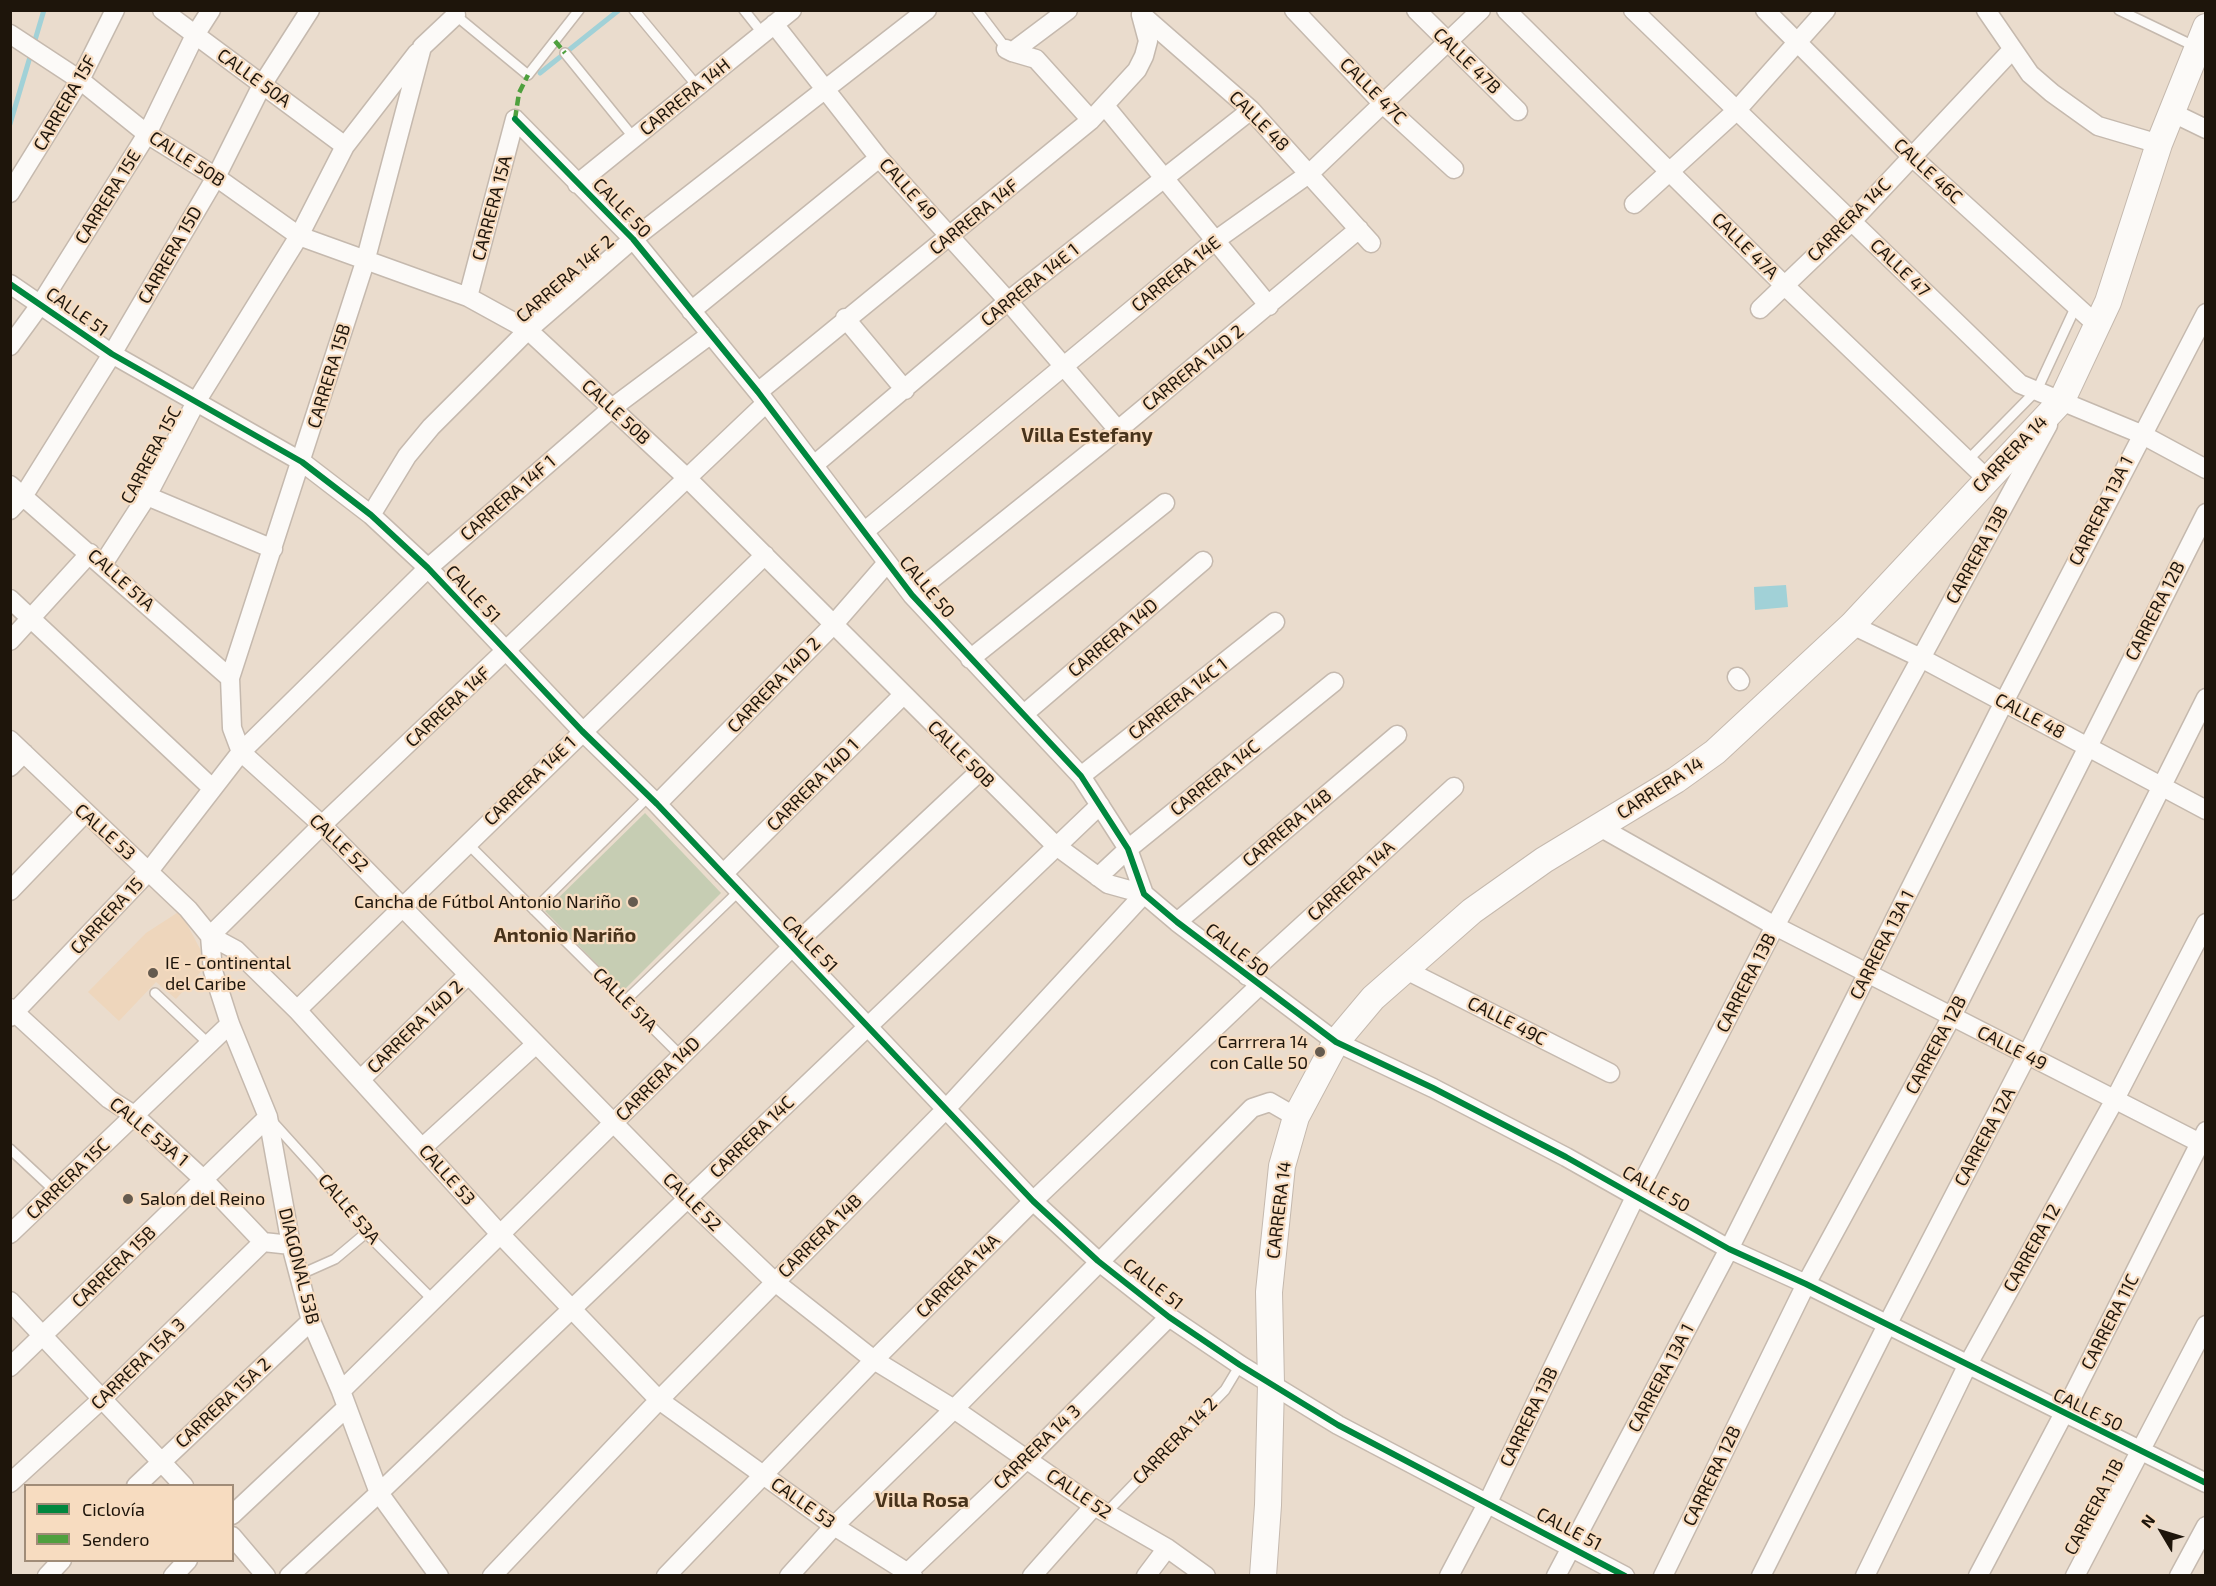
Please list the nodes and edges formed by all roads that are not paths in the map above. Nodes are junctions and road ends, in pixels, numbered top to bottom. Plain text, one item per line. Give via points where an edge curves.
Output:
1 (116, 10) edge
2 (162, 10) edge
3 (211, 10) edge
4 (310, 10) edge
5 (579, 10) edge
6 (634, 10) edge
7 (744, 10) edge
8 (792, 10) edge
9 (927, 10) edge
10 (977, 10) edge
11 (1068, 10) edge
12 (1294, 10) edge
13 (1416, 10) edge
14 (1481, 10) edge
15 (1506, 10) edge
16 (1634, 10) edge
17 (1765, 10) edge
18 (1826, 10) edge
19 (1986, 10) edge
20 (2119, 10) edge
21 (455, 12) edge
22 (1139, 13) edge
23 (769, 29) junction
24 (10, 34) edge
25 (195, 35) junction
26 (2202, 38) edge
27 (1797, 42) junction
28 (1449, 44) junction
29 (422, 47) junction
30 (1008, 49) junction
31 (2012, 50) junction
32 (565, 52) dead end
33 (81, 80) junction
34 (262, 85) junction
35 (698, 87) junction
36 (825, 89) junction
37 (1384, 105) junction
38 (1105, 106) junction
39 (1251, 110) junction
40 (1518, 111) dead end
41 (1736, 111) junction
42 (2173, 113) junction
43 (515, 119) joint
44 (1091, 120) junction
45 (2205, 129) edge
46 (147, 134) junction
47 (634, 138) junction
48 (2159, 144) junction
49 (345, 146) junction
50 (1911, 156) junction
51 (879, 158) junction
52 (1454, 169) dead end
53 (1669, 169) junction
54 (1310, 173) junction
55 (216, 177) junction
56 (1165, 177) junction
57 (577, 184) junction
58 (10, 194) edge
59 (1634, 204) dead end
60 (1852, 221) junction
61 (1359, 229) junction
62 (299, 236) junction
63 (951, 237) junction
64 (633, 239) junction
65 (1216, 240) junction
66 (1371, 243) dead end
67 (365, 262) junction
68 (10, 284) edge
69 (1784, 285) junction
70 (468, 297) junction
71 (1008, 301) junction
72 (40, 305) junction
73 (1269, 306) junction
74 (2076, 306) junction
75 (1760, 309) dead end
76 (692, 310) junction
77 (2205, 313) edge
78 (845, 318) junction
79 (2097, 325) junction
80 (528, 330) junction
81 (711, 334) junction
82 (10, 346) edge
83 (112, 354) junction
84 (1063, 366) junction
85 (904, 390) junction
86 (2037, 390) junction
87 (762, 398) junction
88 (2062, 400) junction
89 (196, 402) junction
90 (612, 408) junction
91 (1118, 430) junction
92 (2141, 434) junction
93 (1967, 461) junction
94 (302, 462) junction
95 (814, 465) junction
96 (2205, 469) edge
97 (687, 478) junction
98 (1986, 478) junction
99 (17, 490) edge
100 (147, 496) junction
101 (1165, 503) dead end
102 (10, 510) edge
103 (2205, 513) edge
104 (371, 515) junction
105 (864, 531) junction
106 (273, 549) junction
107 (765, 555) junction
108 (97, 559) junction
109 (1203, 561) dead end
110 (887, 563) junction
111 (428, 568) junction
112 (912, 595) junction
113 (10, 599) edge
114 (32, 619) junction
115 (1275, 622) dead end
116 (834, 624) junction
117 (1852, 625) junction
118 (10, 641) edge
119 (506, 652) junction
120 (970, 658) junction
121 (1922, 658) junction
122 (230, 678) junction
123 (1334, 682) dead end
124 (903, 695) junction
125 (2205, 698) edge
126 (2004, 702) junction
127 (1024, 714) junction
128 (582, 731) junction
129 (1397, 735) dead end
130 (10, 740) edge
131 (2086, 746) junction
132 (241, 752) junction
133 (24, 753) junction
134 (10, 767) edge
135 (979, 772) junction
136 (1081, 776) junction
137 (2161, 785) junction
138 (1455, 787) dead end
139 (212, 788) junction
140 (653, 800) junction
141 (1100, 805) junction
142 (2205, 810) edge
143 (84, 813) junction
144 (322, 825) junction
145 (1599, 826) junction
146 (467, 843) junction
147 (1055, 845) junction
148 (1128, 849) junction
149 (148, 871) junction
150 (723, 874) junction
151 (1098, 877) junction
152 (10, 891) edge
153 (739, 891) junction
154 (1144, 894) junction
155 (402, 906) junction
156 (534, 910) junction
157 (1177, 922) junction
158 (2205, 923) edge
159 (1775, 926) junction
160 (210, 936) junction
161 (792, 947) junction
162 (1404, 969) junction
163 (1868, 974) junction
164 (468, 975) junction
165 (1253, 981) junction
166 (155, 993) dead end
167 (626, 1001) junction
168 (297, 1010) junction
169 (12, 1013) edge
170 (1952, 1016) junction
171 (230, 1024) junction
172 (867, 1026) junction
173 (1336, 1042) junction
174 (210, 1044) junction
175 (536, 1044) junction
176 (2027, 1055) junction
177 (681, 1056) junction
178 (1610, 1073) dead end
179 (361, 1079) junction
180 (2114, 1101) junction
181 (945, 1110) junction
182 (134, 1115) junction
183 (1296, 1116) junction
184 (268, 1117) junction
185 (614, 1123) junction
186 (2203, 1140) edge
187 (422, 1148) junction
188 (10, 1149) edge
189 (203, 1179) junction
190 (55, 1191) junction
191 (1636, 1195) junction
192 (688, 1199) junction
193 (1033, 1201) junction
194 (366, 1233) junction
195 (10, 1234) edge
196 (500, 1234) junction
197 (263, 1242) junction
198 (291, 1245) junction
199 (1729, 1249) junction
200 (1098, 1261) junction
201 (299, 1275) junction
202 (775, 1282) junction
203 (1806, 1284) junction
204 (432, 1299) junction
205 (10, 1301) edge
206 (572, 1308) junction
207 (1169, 1317) junction
208 (310, 1321) junction
209 (1887, 1325) junction
210 (2205, 1325) edge
211 (43, 1336) junction
212 (874, 1360) junction
213 (1240, 1365) junction
214 (1967, 1366) junction
215 (10, 1367) edge
216 (1271, 1384) junction
217 (102, 1399) junction
218 (343, 1399) junction
219 (659, 1400) junction
220 (954, 1409) junction
221 (2063, 1415) junction
222 (2139, 1452) junction
223 (1027, 1459) junction
224 (160, 1461) junction
225 (762, 1474) junction
226 (10, 1483) edge
227 (2205, 1483) edge
228 (137, 1484) edge
229 (183, 1484) edge
230 (379, 1494) junction
231 (1488, 1502) junction
232 (1100, 1509) junction
233 (234, 1513) edge
234 (834, 1526) junction
235 (2205, 1526) edge
236 (234, 1538) edge
237 (1167, 1548) junction
238 (1571, 1548) junction
239 (60, 1562) edge
240 (186, 1562) edge
241 (908, 1574) edge
242 (47, 1575) edge
243 (173, 1575) edge
244 (266, 1575) edge
245 (289, 1575) edge
246 (439, 1575) edge
247 (492, 1575) edge
248 (666, 1575) edge
249 (789, 1575) edge
250 (1032, 1575) edge
251 (1146, 1575) edge
252 (1206, 1575) edge
253 (1263, 1575) edge
254 (1449, 1575) edge
255 (1556, 1575) edge
256 (1624, 1575) edge
257 (1663, 1575) edge
258 (1761, 1575) edge
259 (1865, 1575) edge
260 (1978, 1575) edge
261 (2075, 1575) edge
262 (2179, 1575) edge

1 - 33 street, CARRERA 15F
2 - 25 street, CALLE 50A
3 - 25 street, CARRERA 15E
4 - 34 street, CARRERA 15D
5 - 21 lane via 528,75
6 - 35 lane
7 - 23 lane, CALLE 49
8 - 23 street, CARRERA 14H
9 - 36 street, CARRERA 14F 2
10 - 30 lane
11 - 30 street
12 - 37 street, CALLE 47C
13 - 28 street, CALLE 47B
14 - 28 street, CARRERA 14E
15 - 53 street, CALLE 47A
16 - 41 street, CALLE 47
17 - 27 street, CALLE 46C
18 - 27 street
19 - 31 street
20 - 26 lane
21 - 29 street
22 - 38 street, CARRERA 14F via 1148,41 1144,56 1137,70
22 - 39 street, CALLE 48
23 - 35 street, CARRERA 14H
23 - 36 street, CALLE 49
24 - 33 street, CALLE 50B
25 - 34 street, CALLE 50A
25 - 46 street, CARRERA 15E
26 - 42 main road, CARRERA 14
27 - 41 street
27 - 50 street, CALLE 46C
28 - 37 street, CARRERA 14E
28 - 40 street, CALLE 47B
29 - 49 street, CARRERA 15C
29 - 67 street, CARRERA 15B
30 - 44 street via 1036,59
31 - 48 street via 2030,74 2092,122
31 - 50 street, CARRERA 14C
32 - 47 lane
33 - 46 street, CALLE 50B
33 - 58 street, CARRERA 15F
34 - 49 street, CALLE 50A
34 - 55 street, CARRERA 15D
35 - 47 street, CARRERA 14H
36 - 51 street, CALLE 49
36 - 64 street, CARRERA 14F 2
37 - 52 street, CALLE 47C
37 - 54 street, CARRERA 14E
38 - 44 street, CARRERA 14F
38 - 56 street
39 - 54 street, CALLE 48
39 - 56 street, CARRERA 14E 1
41 - 53 street
41 - 60 street, CALLE 47
42 - 45 street
42 - 48 main road, CARRERA 14
43 - 57 street, CALLE 50
43 - 70 street, CARRERA 15A
44 - 63 street, CARRERA 14F
46 - 55 street, CALLE 50B
46 - 72 street, CARRERA 15E
47 - 57 street, CARRERA 14H
48 - 79 main road, CARRERA 14
49 - 62 street, CARRERA 15C
50 - 60 street, CARRERA 14C
50 - 74 street, CALLE 46C
51 - 63 street, CALLE 49
51 - 76 street
53 - 59 street
53 - 69 street, CALLE 47A
54 - 61 street, CALLE 48
54 - 65 street, CARRERA 14E
55 - 62 street, CALLE 50B
55 - 83 street, CARRERA 15D
56 - 65 street
56 - 71 street, CARRERA 14E 1
57 - 64 street, CALLE 50
60 - 69 street, CARRERA 14C
60 - 86 street, CALLE 47 via 2020,384
61 - 66 street, CALLE 48
61 - 73 street, CARRERA 14D 2
62 - 67 street, CALLE 50B
62 - 89 street, CARRERA 15C
63 - 71 street, CALLE 49
63 - 78 street, CARRERA 14F
64 - 76 street, CALLE 50
64 - 80 street, CARRERA 14F 2
65 - 73 street
65 - 84 street, CARRERA 14E
67 - 70 street, CALLE 50B
67 - 94 street, CARRERA 15B
68 - 72 street, CALLE 51
69 - 75 street, CARRERA 14C
69 - 93 street, CALLE 47A
70 - 80 street, CALLE 50B
71 - 84 street, CALLE 49
71 - 85 street, CARRERA 14E 1
72 - 82 street, CARRERA 15E
72 - 83 street, CALLE 51
73 - 91 street, CARRERA 14D 2
74 - 79 street, CALLE 46C
74 - 86 lane
76 - 81 street, CALLE 50
77 - 92 street, CARRERA 13A 1
78 - 85 street
78 - 87 street, CARRERA 14F
79 - 88 main road, CARRERA 14
80 - 90 street, CALLE 50B
80 - 104 street, CARRERA 14F 2 via 430,427
81 - 87 street, CALLE 50
81 - 90 street, CARRERA 14F 1
83 - 89 street, CALLE 51
83 - 99 street, CARRERA 15D
84 - 91 street, CALLE 49
84 - 105 street, CARRERA 14E
85 - 95 street, CARRERA 14E 1
86 - 88 street, CALLE 47
86 - 93 lane
87 - 95 street, CALLE 50
87 - 97 street, CARRERA 14F
88 - 92 street, CALLE 47
88 - 98 main road, CARRERA 14
88 - 121 street, CARRERA 13B
89 - 94 street, CALLE 51
89 - 100 street, CARRERA 15C
90 - 97 street, CALLE 50B
90 - 111 street, CARRERA 14F 1
91 - 112 street, CARRERA 14D 2
92 - 96 street, CALLE 47
92 - 126 street, CARRERA 13A 1
93 - 98 street, CALLE 47A
94 - 104 street, CALLE 51
94 - 106 street, CARRERA 15B
95 - 105 street, CALLE 50
97 - 107 street, CALLE 50B
97 - 119 street, CARRERA 14F
98 - 117 main road, CARRERA 14
99 - 102 street
99 - 108 street, CALLE 51A
100 - 106 street
100 - 108 street, CARRERA 15C
101 - 120 street
103 - 131 street, CARRERA 12B
104 - 111 street, CALLE 51
105 - 110 street, CALLE 50
106 - 122 street, CARRERA 15B
107 - 116 street, CALLE 50B
107 - 128 street, CARRERA 14E 1
108 - 114 street
108 - 122 street, CALLE 51A
109 - 127 street, CARRERA 14D
110 - 112 street, CALLE 50
110 - 116 street, CARRERA 14D 2
111 - 119 street, CALLE 51
111 - 132 street, CARRERA 14F 1
112 - 120 street, CALLE 50
113 - 114 street
114 - 118 street
114 - 139 street
115 - 136 street, CARRERA 14C 1
116 - 124 street, CALLE 50B
116 - 140 street, CARRERA 14D 2
117 - 121 street, CALLE 48
117 - 145 main road, CARRERA 14 via 1715,752
119 - 128 street, CALLE 51
119 - 144 street, CARRERA 14F
120 - 127 street, CALLE 50
121 - 126 street, CALLE 48
121 - 159 street, CARRERA 13B
122 - 132 street, CARRERA 15B via 232,728
123 - 148 street, CARRERA 14C
124 - 135 street, CALLE 50B
124 - 150 street, CARRERA 14D 1
125 - 137 street, CARRERA 12A
126 - 131 street, CALLE 48
126 - 163 street, CARRERA 13A 1
127 - 136 street, CALLE 50
128 - 140 street, CALLE 51
128 - 146 street, CARRERA 14E 1
129 - 157 street, CARRERA 14B
130 - 133 street, CALLE 53
131 - 137 street, CALLE 48
131 - 170 street, CARRERA 12B
132 - 139 street, CARRERA 15
132 - 144 street, CALLE 52
133 - 134 street
133 - 143 street, CALLE 53
135 - 147 street, CALLE 50B
135 - 161 street, CARRERA 14D
136 - 141 street, CALLE 50
137 - 142 street, CALLE 48
137 - 176 street, CARRERA 12A
138 - 165 street, CARRERA 14A
139 - 149 street, CARRERA 15
140 - 150 street, CALLE 51
140 - 156 lane, CARRERA 14D 2
141 - 147 street, CARRERA 14C
141 - 148 street, CALLE 50
143 - 149 street, CALLE 53
143 - 152 street
144 - 155 street, CALLE 52
144 - 160 street, CARRERA 14F
145 - 159 street, CALLE 49
145 - 162 main road, CARRERA 14 via 1472,911
146 - 155 street, CARRERA 14E 1
146 - 156 lane, CALLE 51A
147 - 151 street, CALLE 50B
147 - 172 street, CARRERA 14C
148 - 151 street, CARRERA 14C
148 - 154 street, CALLE 50
149 - 160 street, CALLE 53
149 - 169 street, CARRERA 15
150 - 153 street, CALLE 51
151 - 154 street, CALLE 50B via 1108,884
153 - 161 street, CALLE 51
153 - 167 lane
154 - 157 street, CALLE 50
154 - 181 street, CARRERA 14B
155 - 164 street, CALLE 52
155 - 168 street, CARRERA 14E 1
156 - 167 lane, CALLE 51A
157 - 165 street, CALLE 50
158 - 180 street, CARRERA 12
159 - 163 street, CALLE 49
159 - 191 street, CARRERA 13B
160 - 168 street, CALLE 53 via 236,950
160 - 171 street, DIAGONAL 53B via 213,971
161 - 172 street, CALLE 51
161 - 177 street, CARRERA 14D
162 - 173 main road, CARRERA 14
162 - 178 street, CALLE 49C
163 - 170 street, CALLE 49
163 - 199 street, CARRERA 13A 1
164 - 175 street, CALLE 52
164 - 179 street, CARRERA 14D 2
165 - 173 street, CALLE 50
165 - 193 street, CARRERA 14A
166 - 174 lane
167 - 177 lane, CALLE 51A
168 - 179 street, CALLE 53
169 - 182 street, CALLE 53A 1 via 109,1099
170 - 176 street, CALLE 49
170 - 203 street, CARRERA 12B
171 - 174 street, CARRERA 15C
171 - 184 street, DIAGONAL 53B
172 - 181 street, CALLE 51
172 - 192 street, CARRERA 14C
173 - 183 main road, CARRERA 14
173 - 191 street, CALLE 50
174 - 182 street, CARRERA 15C
175 - 185 street, CALLE 52
175 - 187 street
176 - 180 street, CALLE 49
176 - 209 street, CARRERA 12A
177 - 185 street, CARRERA 14D
179 - 187 street, CALLE 53
180 - 186 street, CALLE 49
180 - 214 street, CARRERA 12
181 - 193 street, CALLE 51
181 - 202 street, CARRERA 14B
182 - 189 street, CALLE 53A 1
182 - 190 street, CARRERA 15C
183 - 200 street via 1270,1102 1257,1105
183 - 216 main road, CARRERA 14 via 1282,1166 1269,1292
184 - 189 street, CARRERA 15B
184 - 194 lane, CALLE 53A
184 - 198 street, DIAGONAL 53B
185 - 192 street, CALLE 52
185 - 196 street, CARRERA 14D
186 - 221 street, CARRERA 11C
187 - 196 street, CALLE 53
188 - 190 lane
189 - 197 street, CALLE 53A 1
189 - 211 street, CARRERA 15B
190 - 195 street, CARRERA 15C
191 - 199 street, CALLE 50
191 - 231 street, CARRERA 13B
192 - 202 street, CALLE 52
192 - 206 street, CARRERA 14C
193 - 200 street, CALLE 51
193 - 212 street, CARRERA 14A
194 - 201 lane via 335,1259
194 - 204 lane, CALLE 53A
196 - 204 street, CARRERA 14D
196 - 206 street, CALLE 53
197 - 198 street
197 - 217 street, CARRERA 15A 3
198 - 201 street, DIAGONAL 53B
199 - 203 street, CALLE 50
199 - 238 street, CARRERA 13A 1
200 - 207 street, CALLE 51
200 - 220 street
201 - 208 street, DIAGONAL 53B
202 - 212 street, CALLE 52
202 - 219 street, CARRERA 14B
203 - 209 street, CALLE 50
203 - 257 street, CARRERA 12B
204 - 218 street, CARRERA 14D
205 - 211 street
206 - 219 street, CALLE 53
206 - 230 street, CARRERA 14C
207 - 213 street, CALLE 51
207 - 223 street, CARRERA 14 3
208 - 218 street, DIAGONAL 53B
208 - 224 street, CARRERA 15A 2
209 - 214 street, CALLE 50
209 - 258 street, CARRERA 12A
210 - 222 street, CARRERA 11B
211 - 215 street, CARRERA 15B
211 - 217 street
212 - 220 street, CALLE 52
212 - 225 street, CARRERA 14A
213 - 216 street, CALLE 51
213 - 232 lane, CARRERA 14 2 via 1225,1390
214 - 221 street, CALLE 50
214 - 259 street, CARRERA 12
216 - 231 street, CALLE 51 via 1338,1425
216 - 253 main road, CARRERA 14
217 - 224 street
217 - 226 street, CARRERA 15A 3
218 - 230 street, DIAGONAL 53B
218 - 233 street, CARRERA 14D
219 - 225 street, CALLE 53
219 - 247 street, CARRERA 14B
220 - 223 street, CALLE 52
220 - 234 street
221 - 222 street, CALLE 50
221 - 260 street, CARRERA 11C
222 - 227 street, CALLE 50
222 - 261 street, CARRERA 11B
223 - 232 street, CALLE 52
223 - 241 street, CARRERA 14 3
224 - 228 street, CARRERA 15A 2
224 - 229 street
225 - 234 street, CALLE 53
225 - 248 street, CARRERA 14A
230 - 245 street
230 - 246 street, DIAGONAL 53B
231 - 238 street, CALLE 51
231 - 254 street, CARRERA 13B
232 - 237 street, CALLE 52
232 - 250 street, CARRERA 14 2
234 - 241 street, CALLE 53
234 - 249 street
235 - 262 street
236 - 244 street
237 - 251 street
237 - 252 street, CALLE 52
238 - 255 street, CARRERA 13A 1
238 - 256 street, CALLE 51
239 - 242 street
240 - 243 street

